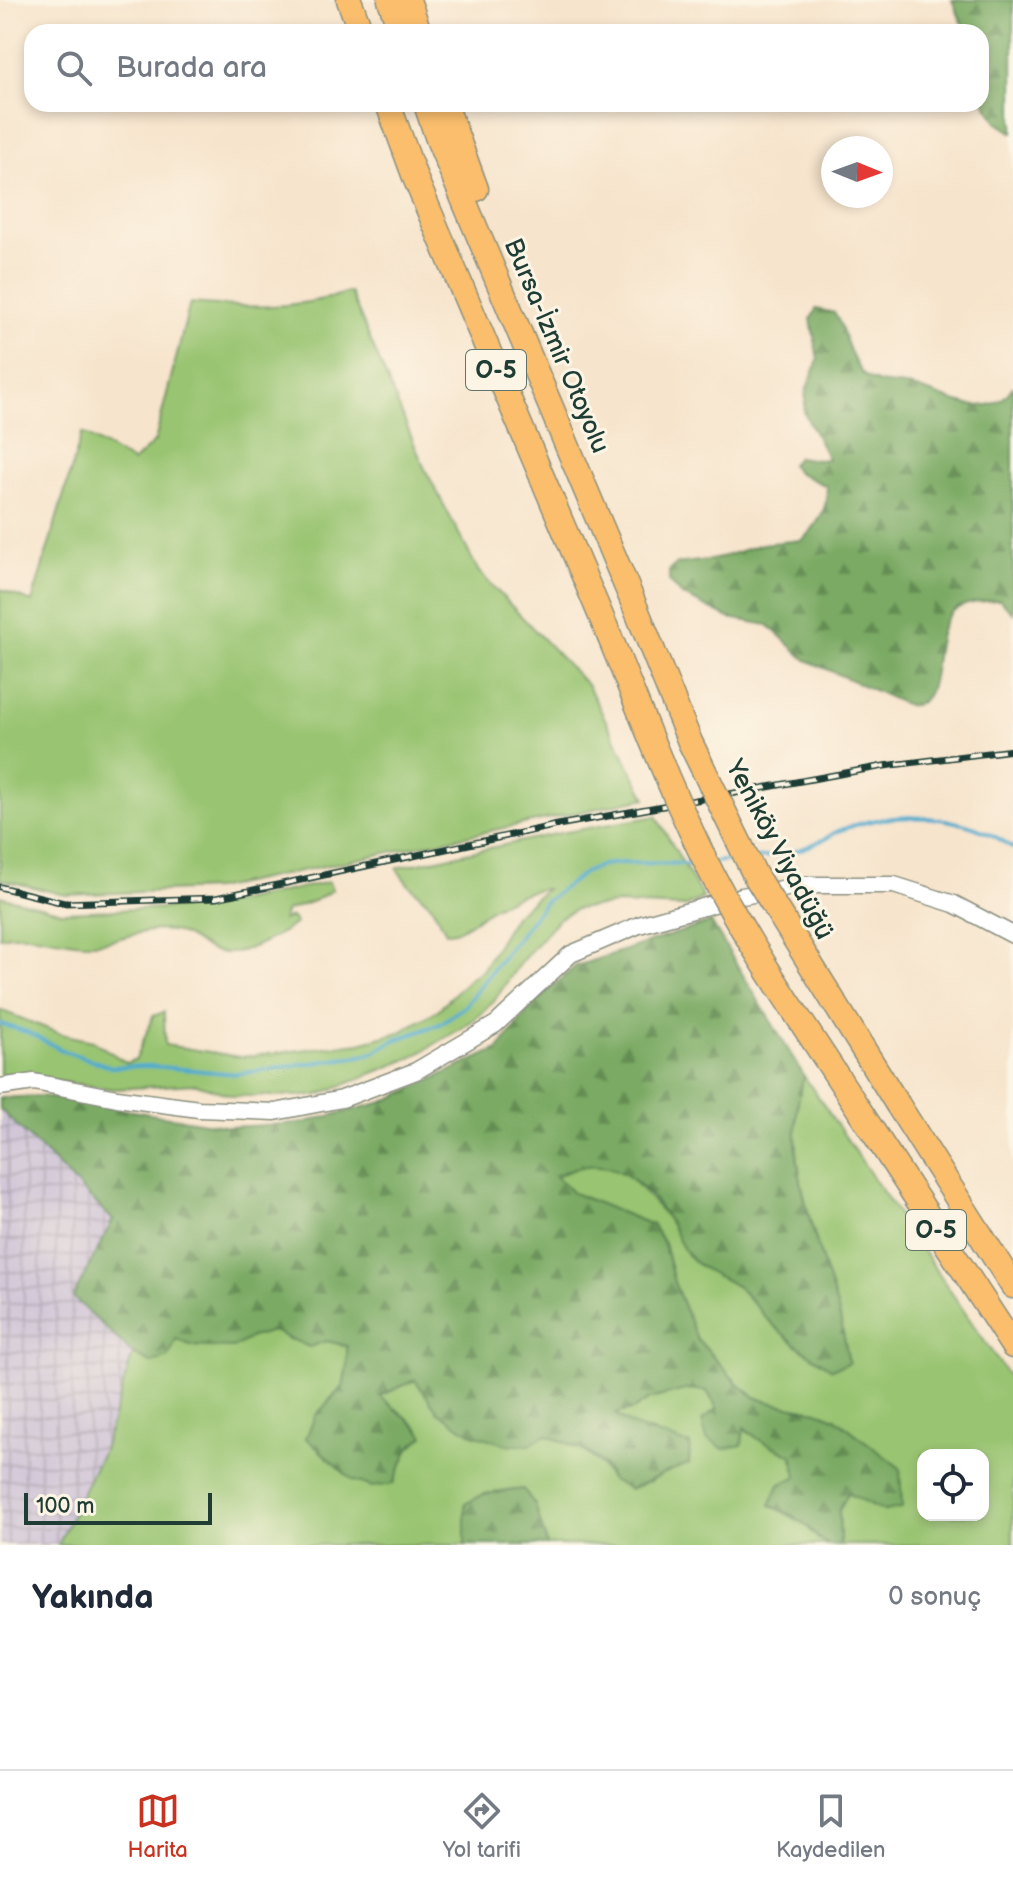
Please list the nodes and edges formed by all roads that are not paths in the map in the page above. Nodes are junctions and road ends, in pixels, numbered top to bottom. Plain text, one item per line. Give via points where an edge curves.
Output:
1 (349, 0) edge
2 (390, 0) edge
3 (408, 0) edge
4 (358, 24) edge
5 (398, 24) edge
6 (416, 24) edge
7 (391, 112) edge
8 (429, 112) edge
9 (448, 112) edge
10 (569, 447) junction
11 (636, 609) joint
12 (1013, 935) edge
13 (0, 1087) edge
14 (1013, 1286) edge
15 (1013, 1346) edge

1 - 4 highway
2 - 5 highway
3 - 6 highway
7 - 15 highway, O-5, bridge via 713,876 781,990
8 - 10 highway, Bursa-İzmir Otoyolu / O-5
9 - 10 highway
10 - 11 highway, Bursa-İzmir Otoyolu / O-5
11 - 14 highway, Yeniköy Viyadüğü / O-5, bridge via 690,742 755,875
12 - 13 street via 954,904 894,885 804,885 639,925 571,954 496,1024 416,1071 342,1099 275,1112 214,1110 34,1082

